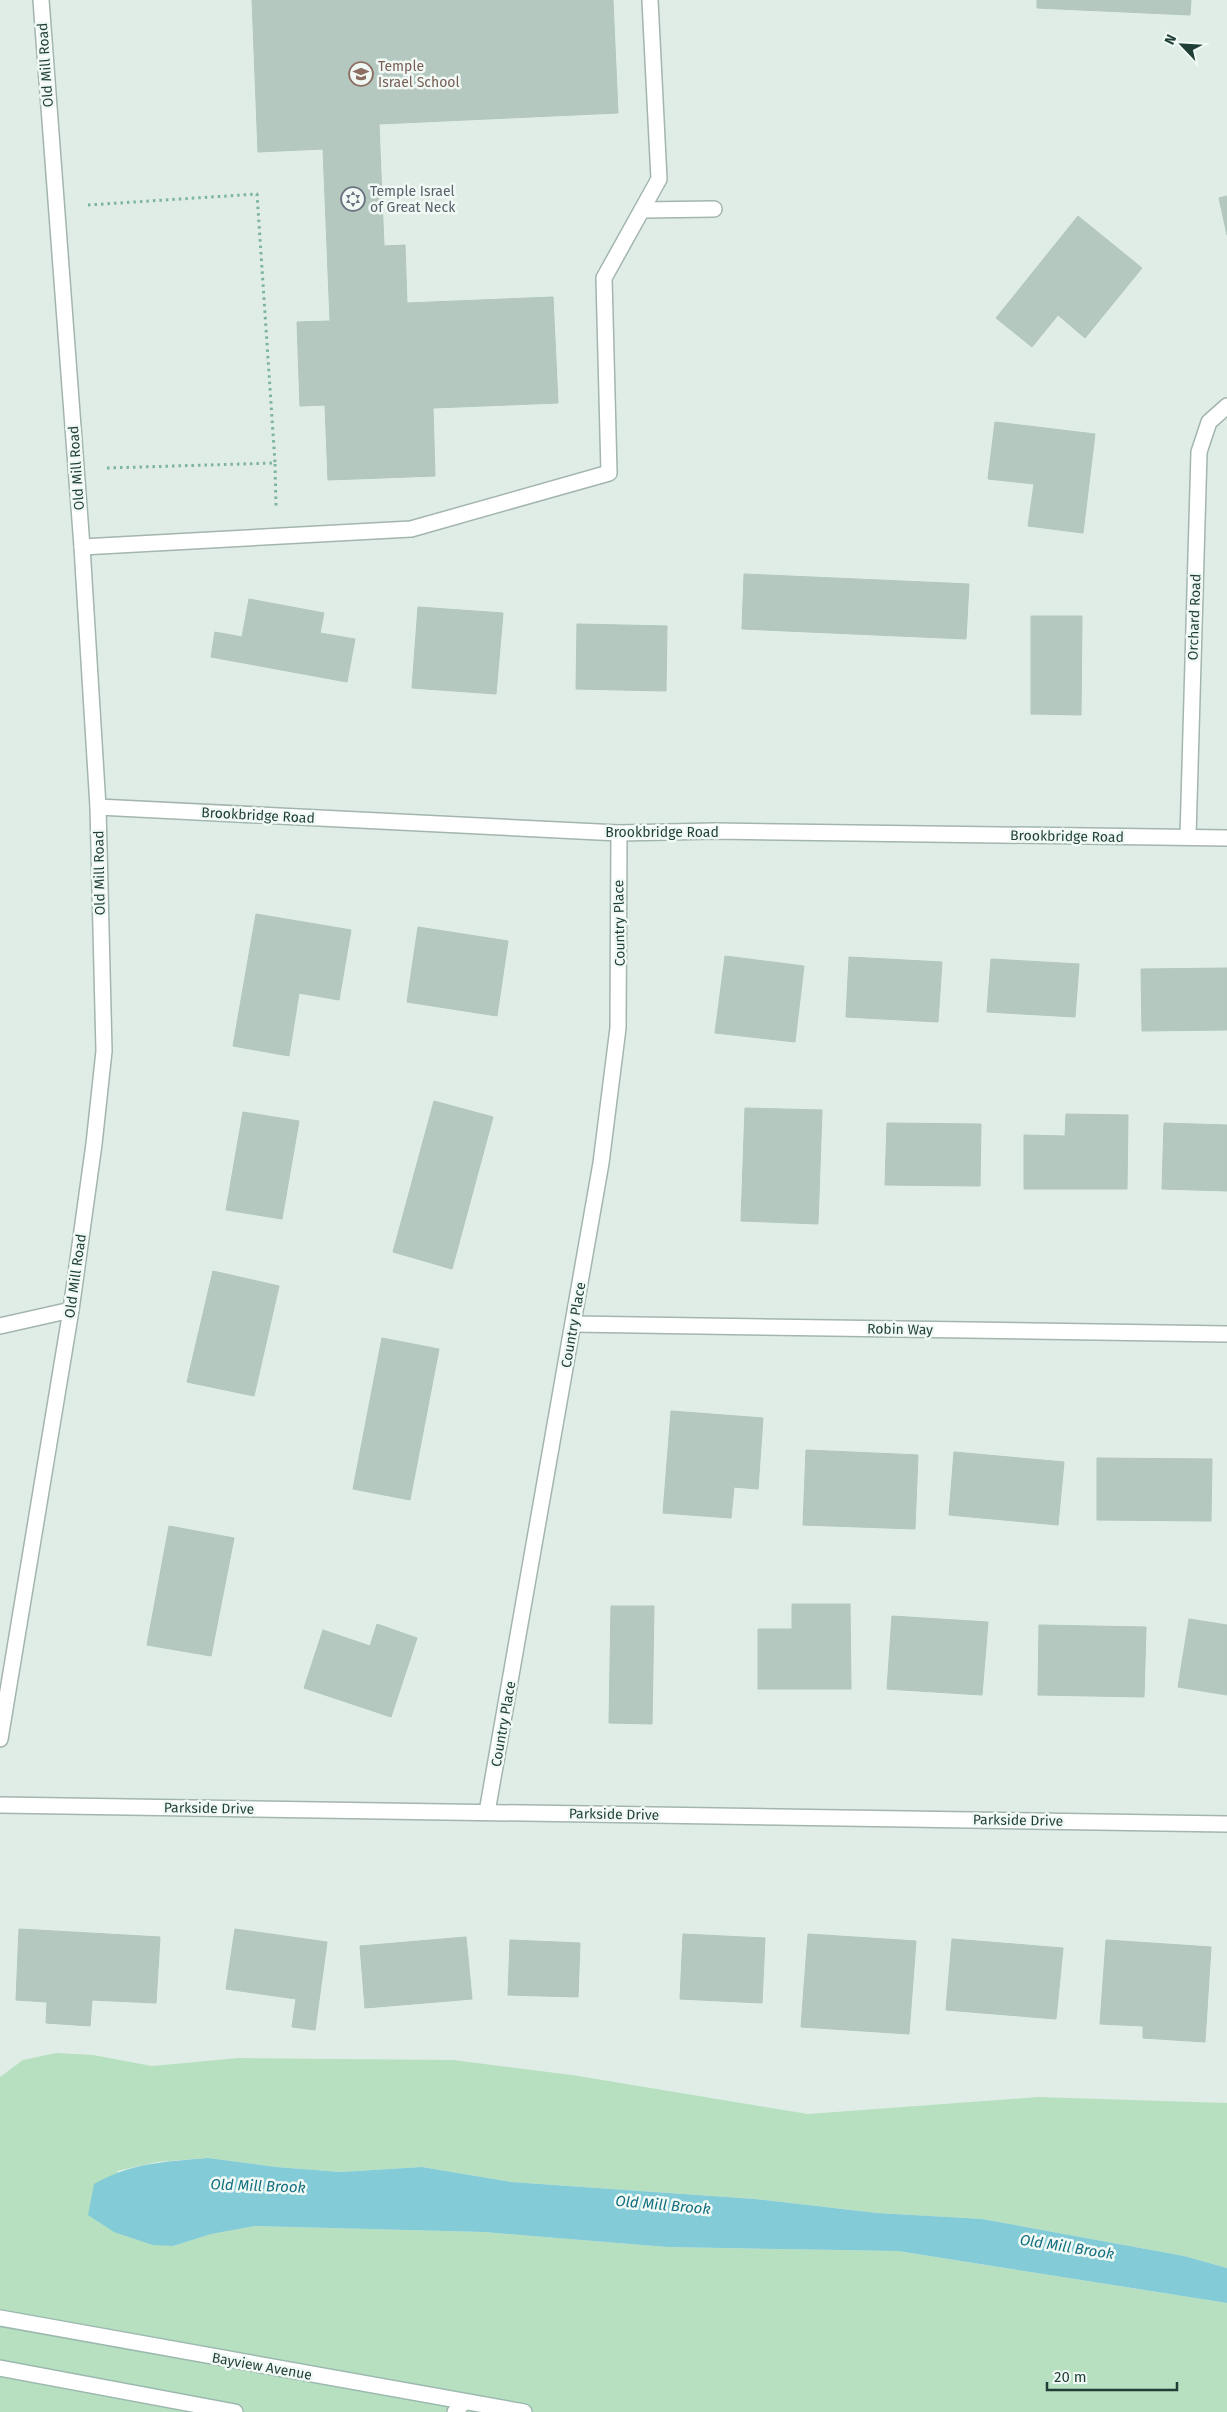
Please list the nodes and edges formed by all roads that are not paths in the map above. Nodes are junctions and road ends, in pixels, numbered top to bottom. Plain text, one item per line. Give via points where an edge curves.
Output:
1 (40, 0) edge
2 (650, 0) edge
3 (714, 209) dead end
4 (642, 210) junction
5 (1227, 406) edge
6 (82, 548) junction
7 (98, 807) junction
8 (618, 833) junction
9 (1188, 837) junction
10 (1227, 838) edge
11 (71, 1310) junction
12 (573, 1324) junction
13 (0, 1326) edge
14 (1227, 1334) edge
15 (0, 1740) edge
16 (0, 1805) edge
17 (487, 1812) junction
18 (1227, 1824) edge
19 (0, 2318) edge
20 (0, 2368) edge
21 (459, 2407) edge
22 (235, 2412) edge
23 (524, 2412) edge

1 - 6 street, Old Mill Road
2 - 4 street via 659,179
3 - 4 street
4 - 6 street via 604,278 609,473 411,529
5 - 9 street, Orchard Road via 1209,422 1199,452
6 - 7 street, Old Mill Road
7 - 8 street, Brookbridge Road
7 - 11 street, Old Mill Road via 104,1051
8 - 9 street, Brookbridge Road via 715,831
8 - 12 street, Country Place via 620,985 614,1072
9 - 10 street, Brookbridge Road
11 - 13 street
11 - 15 street, Old Mill Road
12 - 14 street, Robin Way
12 - 17 street, Country Place
16 - 17 street, Parkside Drive
17 - 18 street, Parkside Drive
19 - 21 street, Bayview Avenue
20 - 22 street
21 - 23 street, Bayview Avenue

